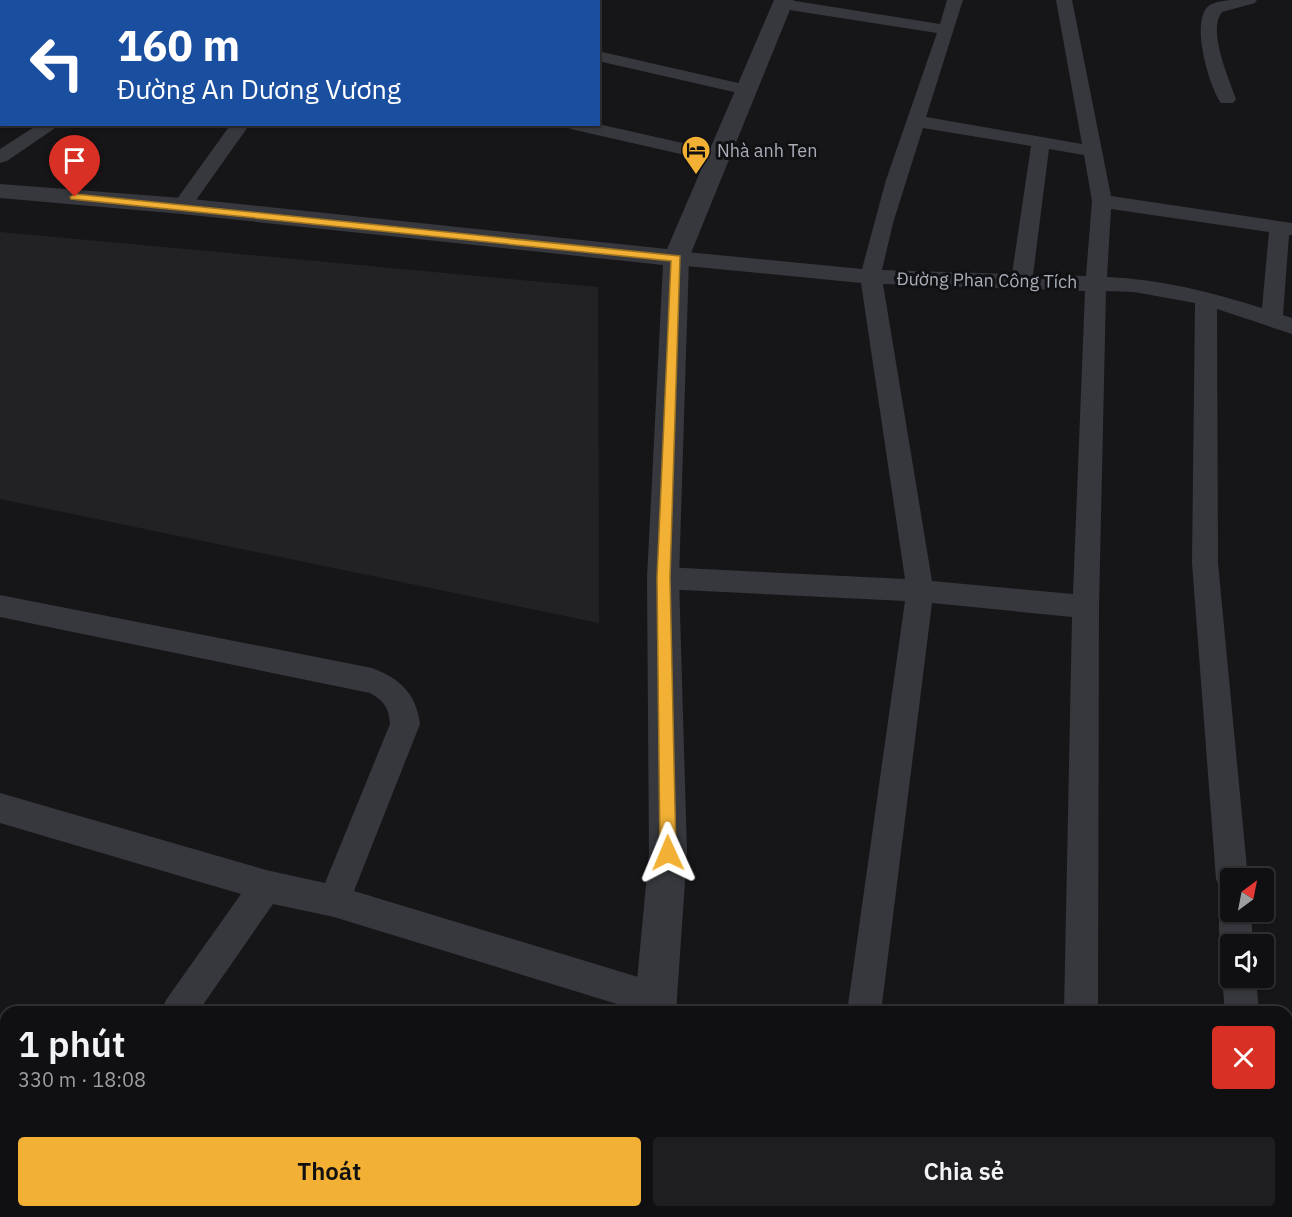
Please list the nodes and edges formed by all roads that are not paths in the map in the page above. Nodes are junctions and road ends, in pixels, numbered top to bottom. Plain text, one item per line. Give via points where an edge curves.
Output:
1 (955, 0) edge
2 (1064, 0) edge
3 (1249, 0) edge
4 (784, 2) edge
5 (947, 30) junction
6 (600, 57) edge
7 (747, 90) junction
8 (1227, 99) dead end
9 (916, 121) junction
10 (45, 126) edge
11 (240, 126) edge
12 (585, 126) edge
13 (1041, 142) junction
14 (1092, 151) junction
15 (0, 157) edge
16 (720, 157) junction
17 (0, 191) edge
18 (1102, 201) junction
19 (182, 206) junction
20 (1286, 228) edge
21 (676, 258) junction
22 (871, 277) junction
23 (1022, 281) junction
24 (1096, 283) junction
25 (1206, 298) junction
26 (1282, 322) edge
27 (663, 578) junction
28 (920, 591) junction
29 (1086, 607) junction
30 (4, 614) edge
31 (0, 808) edge
32 (1231, 868) edge
33 (266, 886) junction
34 (334, 902) junction
35 (1240, 988) edge
36 (182, 1006) edge
37 (656, 1006) edge
38 (865, 1006) edge
39 (1082, 1006) edge
40 (1241, 1006) edge

1 - 5 street
2 - 14 street
3 - 8 street via 1216,8 1209,18 1211,51
4 - 5 street
4 - 7 street
5 - 9 street
6 - 7 street
7 - 16 street
9 - 13 street
9 - 22 street via 874,255
10 - 15 street
11 - 19 street
12 - 16 street
13 - 14 street
13 - 23 street
14 - 18 street
16 - 21 street
17 - 19 street
18 - 20 street
18 - 24 street
19 - 21 street
20 - 26 street
21 - 22 street, Đường Phan Công Tích
21 - 27 street
22 - 23 street, Đường Phan Công Tích
22 - 28 street
23 - 24 street, Đường Phan Công Tích
24 - 25 street, Đường Phan Công Tích via 1134,285
24 - 29 street
25 - 26 street, Đường Phan Công Tích
25 - 32 street via 1205,563
27 - 28 street
27 - 37 street via 668,853
28 - 29 street
28 - 38 street
29 - 39 street
30 - 34 street via 372,681 398,695 405,710 405,724
31 - 33 street
33 - 34 street
33 - 36 street
34 - 37 street
35 - 40 street

